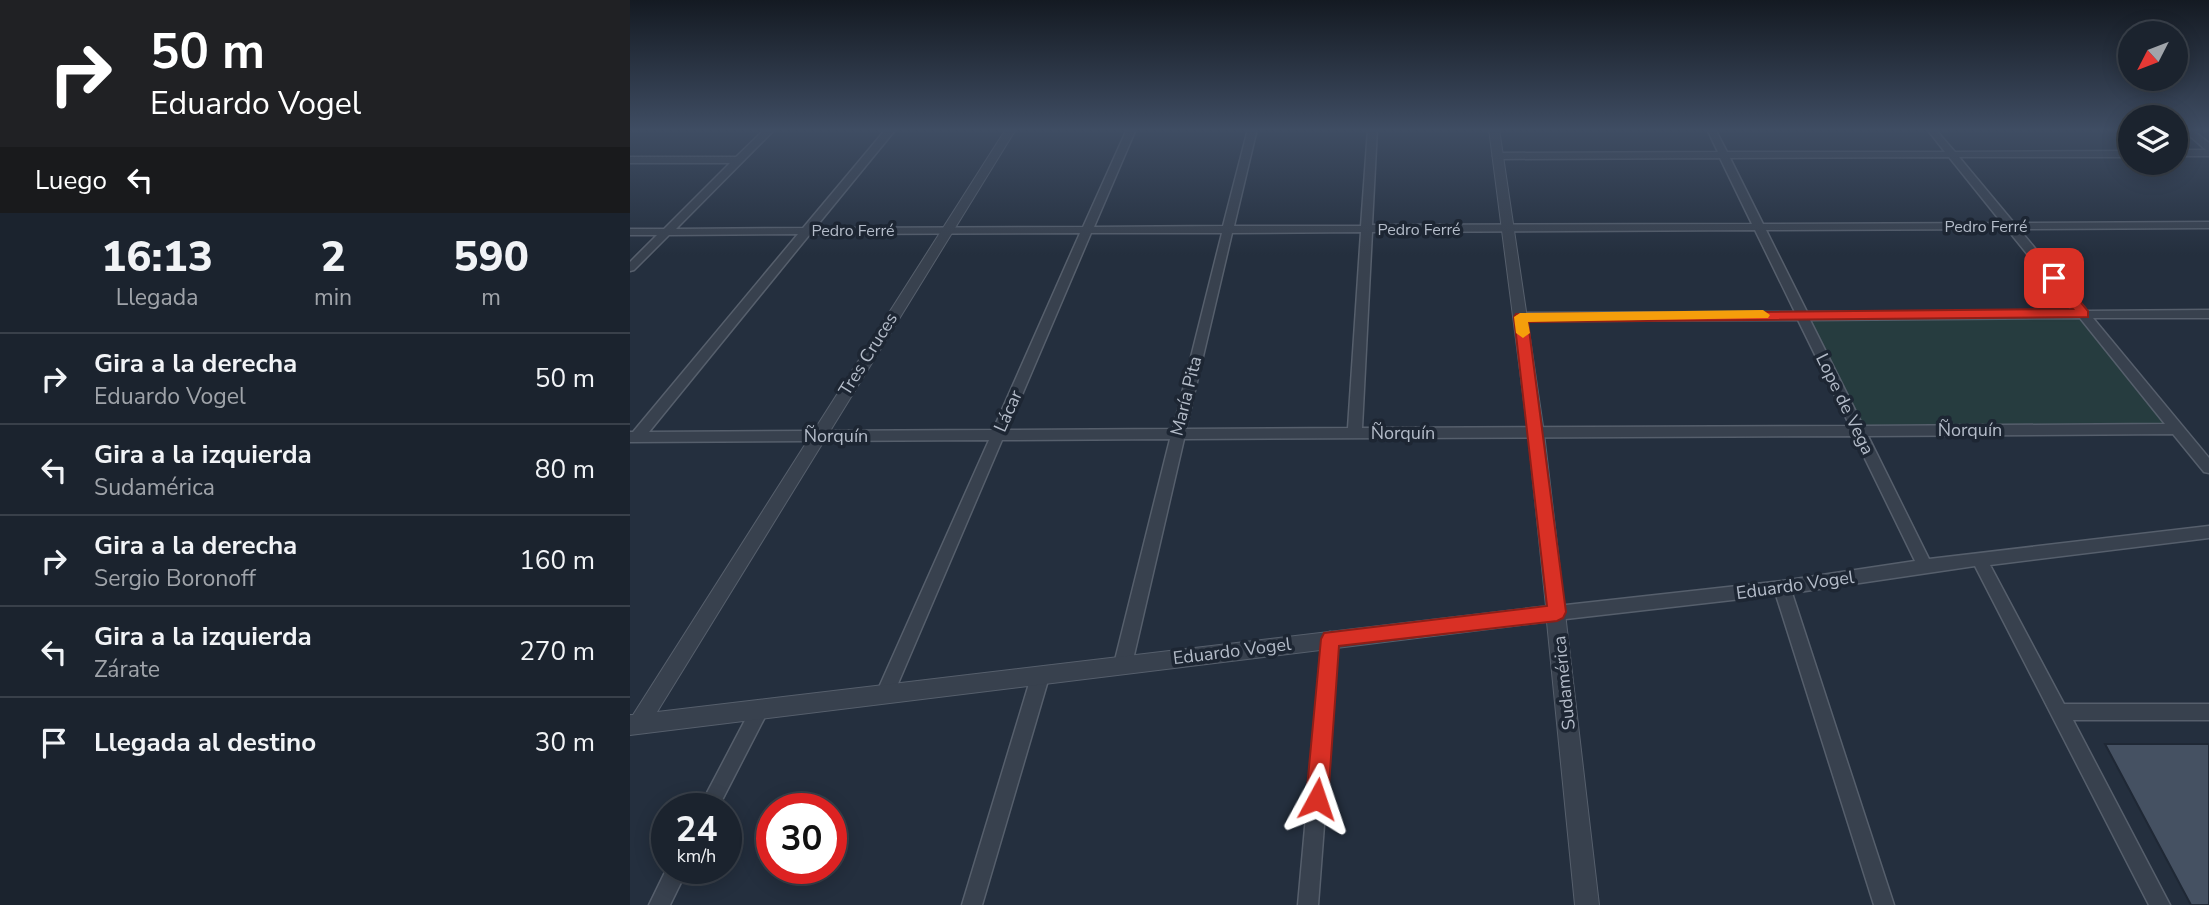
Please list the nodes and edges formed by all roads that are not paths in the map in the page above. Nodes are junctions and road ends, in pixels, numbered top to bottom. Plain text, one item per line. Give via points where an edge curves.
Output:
1 (728, 171) edge
2 (855, 171) edge
3 (983, 171) edge
4 (1112, 171) edge
5 (1241, 171) edge
6 (1370, 171) edge
7 (1500, 171) edge
8 (1732, 171) edge
9 (1966, 171) edge
10 (2209, 225) edge
11 (1759, 226) junction
12 (2011, 226) junction
13 (1367, 228) junction
14 (1508, 229) junction
15 (807, 230) junction
16 (945, 230) junction
17 (1087, 230) junction
18 (1226, 230) junction
19 (630, 232) edge
20 (666, 232) junction
21 (630, 268) edge
22 (1802, 314) junction
23 (2083, 314) junction
24 (2209, 314) edge
25 (1520, 317) junction
26 (2176, 429) junction
27 (1857, 431) junction
28 (1355, 433) junction
29 (1536, 433) junction
30 (1177, 434) junction
31 (817, 436) junction
32 (997, 436) junction
33 (633, 440) edge
34 (2209, 468) edge
35 (2209, 532) edge
36 (1980, 561) junction
37 (1925, 566) junction
38 (1782, 588) junction
39 (1557, 612) junction
40 (1330, 639) junction
41 (1123, 664) junction
42 (1040, 677) junction
43 (885, 694) junction
44 (759, 711) junction
45 (2061, 712) junction
46 (2209, 712) edge
47 (635, 724) edge
48 (716, 793) edge
49 (670, 884) edge
50 (659, 905) edge
51 (972, 905) edge
52 (1308, 905) edge
53 (1587, 905) edge
54 (1884, 905) edge
55 (2160, 905) edge

1 - 20 street
2 - 15 street
3 - 16 street, Tres Cruces
4 - 17 street, Lácar
5 - 18 street, María Pita
6 - 13 street
7 - 14 street, Sudamérica
8 - 11 street, Lope de Vega
9 - 12 street
10 - 12 street, Pedro Ferré
11 - 12 street, Pedro Ferré
11 - 14 street, Pedro Ferré
11 - 22 street, Lope de Vega
12 - 23 street
13 - 14 street, Pedro Ferré
13 - 18 street, Pedro Ferré
13 - 28 street
14 - 25 street, Sudamérica
15 - 16 street, Pedro Ferré
15 - 20 street, Pedro Ferré
15 - 33 street
16 - 17 street, Pedro Ferré
16 - 31 street, Tres Cruces
17 - 18 street, Pedro Ferré
17 - 32 street, Lácar
18 - 30 street, María Pita
19 - 20 street, Pedro Ferré
20 - 21 street
22 - 23 street
22 - 25 street
22 - 27 street, Lope de Vega
23 - 24 street
23 - 26 street
25 - 29 street, Sudamérica
26 - 27 street, Ñorquín
26 - 34 street
27 - 29 street, Ñorquín
27 - 37 street, Lope de Vega
28 - 29 street, Ñorquín
28 - 30 street, Ñorquín
29 - 39 street, Sudamérica
30 - 32 street, Ñorquín
30 - 41 street, María Pita
31 - 32 street, Ñorquín
31 - 33 street, Ñorquín
31 - 47 street, Tres Cruces
32 - 43 street, Lácar
35 - 36 street, Eduardo Vogel
36 - 37 street, Eduardo Vogel
36 - 45 street
37 - 38 street, Eduardo Vogel
38 - 39 street, Eduardo Vogel
38 - 54 street
39 - 40 street, Eduardo Vogel
39 - 53 street, Sudamérica
40 - 41 street, Eduardo Vogel
40 - 52 street
41 - 42 street, Eduardo Vogel
42 - 43 street, Eduardo Vogel
42 - 51 street
43 - 44 street, Eduardo Vogel
44 - 47 street, Eduardo Vogel
44 - 48 street
45 - 46 street
45 - 55 street
49 - 50 street

